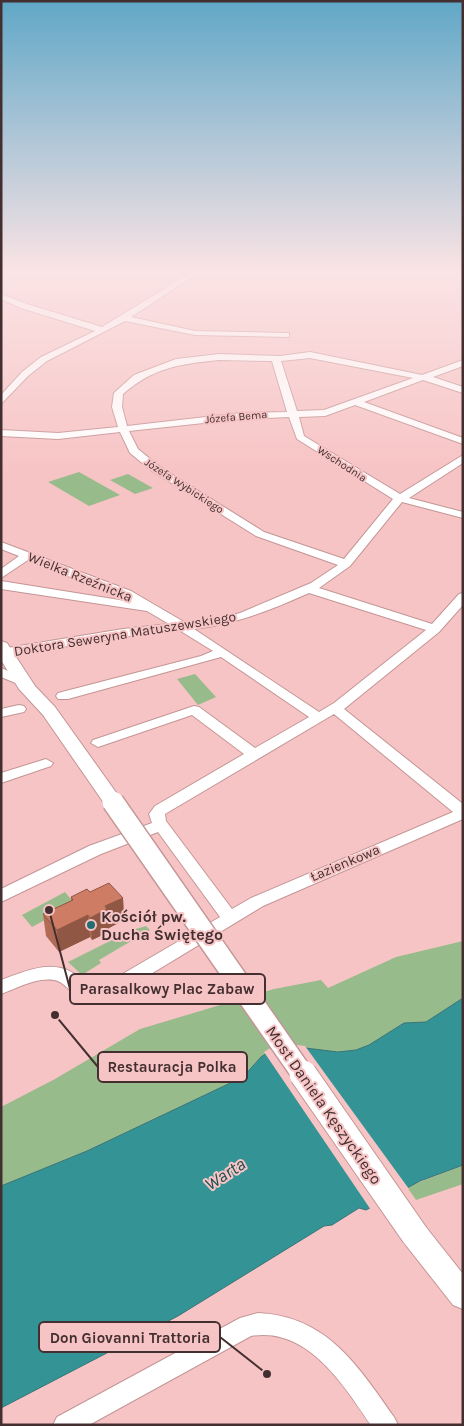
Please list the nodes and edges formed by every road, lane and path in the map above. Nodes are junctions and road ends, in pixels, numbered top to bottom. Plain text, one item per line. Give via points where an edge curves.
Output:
1 (89, 337) edge
2 (276, 359) junction
3 (463, 363) edge
4 (424, 378) junction
5 (463, 390) edge
6 (1, 401) edge
7 (357, 403) junction
8 (293, 418) junction
9 (124, 429) junction
10 (1, 433) edge
11 (463, 441) edge
12 (463, 458) edge
13 (400, 498) junction
14 (463, 516) edge
15 (1, 546) edge
16 (26, 556) junction
17 (346, 564) junction
18 (1, 575) edge
19 (1, 585) edge
20 (309, 589) junction
21 (463, 597) edge
22 (148, 608) junction
23 (183, 628) junction
24 (435, 629) junction
25 (1, 632) edge
26 (5, 651) edge
27 (222, 652) junction
28 (1, 672) edge
29 (23, 682) junction
30 (63, 696) dead end
31 (334, 708) junction
32 (19, 709) dead end
33 (49, 711) junction
34 (1, 713) edge
35 (318, 717) junction
36 (98, 743) dead end
37 (249, 756) junction
38 (46, 763) dead end
39 (1, 778) edge
40 (463, 813) edge
41 (161, 825) junction
42 (1, 896) edge
43 (229, 917) junction
44 (1, 987) edge
45 (463, 1296) edge
46 (66, 1425) edge
47 (386, 1425) edge

1 - 6 street via 40,362
2 - 4 street, Józefa Wybickiego via 316,356
2 - 8 street, Wschodnia
2 - 9 street, Józefa Wybickiego via 212,358 176,362 146,372 128,382 118,396 118,411
3 - 4 street
4 - 5 street, Józefa Wybickiego
4 - 7 street
7 - 8 street, Józefa Bema
7 - 11 street
8 - 9 street, Józefa Bema via 234,416
8 - 13 street, Wschodnia via 300,437
9 - 10 street, Józefa Bema via 52,437
9 - 17 street, Józefa Wybickiego via 134,451 151,465 249,528 271,539
12 - 13 street, Doktora Seweryna Matuszewskiego
13 - 14 street, Wschodnia
13 - 17 street, Doktora Seweryna Matuszewskiego
15 - 16 street, Wielka Rzeźnicka
16 - 18 street
16 - 22 street, Wielka Rzeźnicka via 103,583
17 - 20 street, Doktora Seweryna Matuszewskiego
19 - 22 street
20 - 23 street, Doktora Seweryna Matuszewskiego via 244,616
20 - 24 street
21 - 24 street
22 - 23 street, Wielka Rzeźnicka
23 - 26 street, Doktora Seweryna Matuszewskiego via 124,633
23 - 27 street, Wielka Rzeźnicka
24 - 31 street
25 - 26 street
26 - 29 street
26 - 33 street via 42,691
27 - 30 street
27 - 35 street, Wielka Rzeźnicka
28 - 29 street
29 - 33 street
31 - 35 street
31 - 40 street
32 - 34 street
33 - 45 street, Most Daniela Kęszyckiego, bridge via 415,1235
35 - 37 street
36 - 37 street via 194,710
37 - 41 street via 163,806 157,814
38 - 39 street
40 - 43 street, Łazienkowa via 287,888
41 - 42 street via 94,850
41 - 43 street
43 - 44 street, Łazienkowa via 101,994 82,992 58,974 41,974
46 - 47 street via 248,1326 267,1323 291,1330 326,1349

